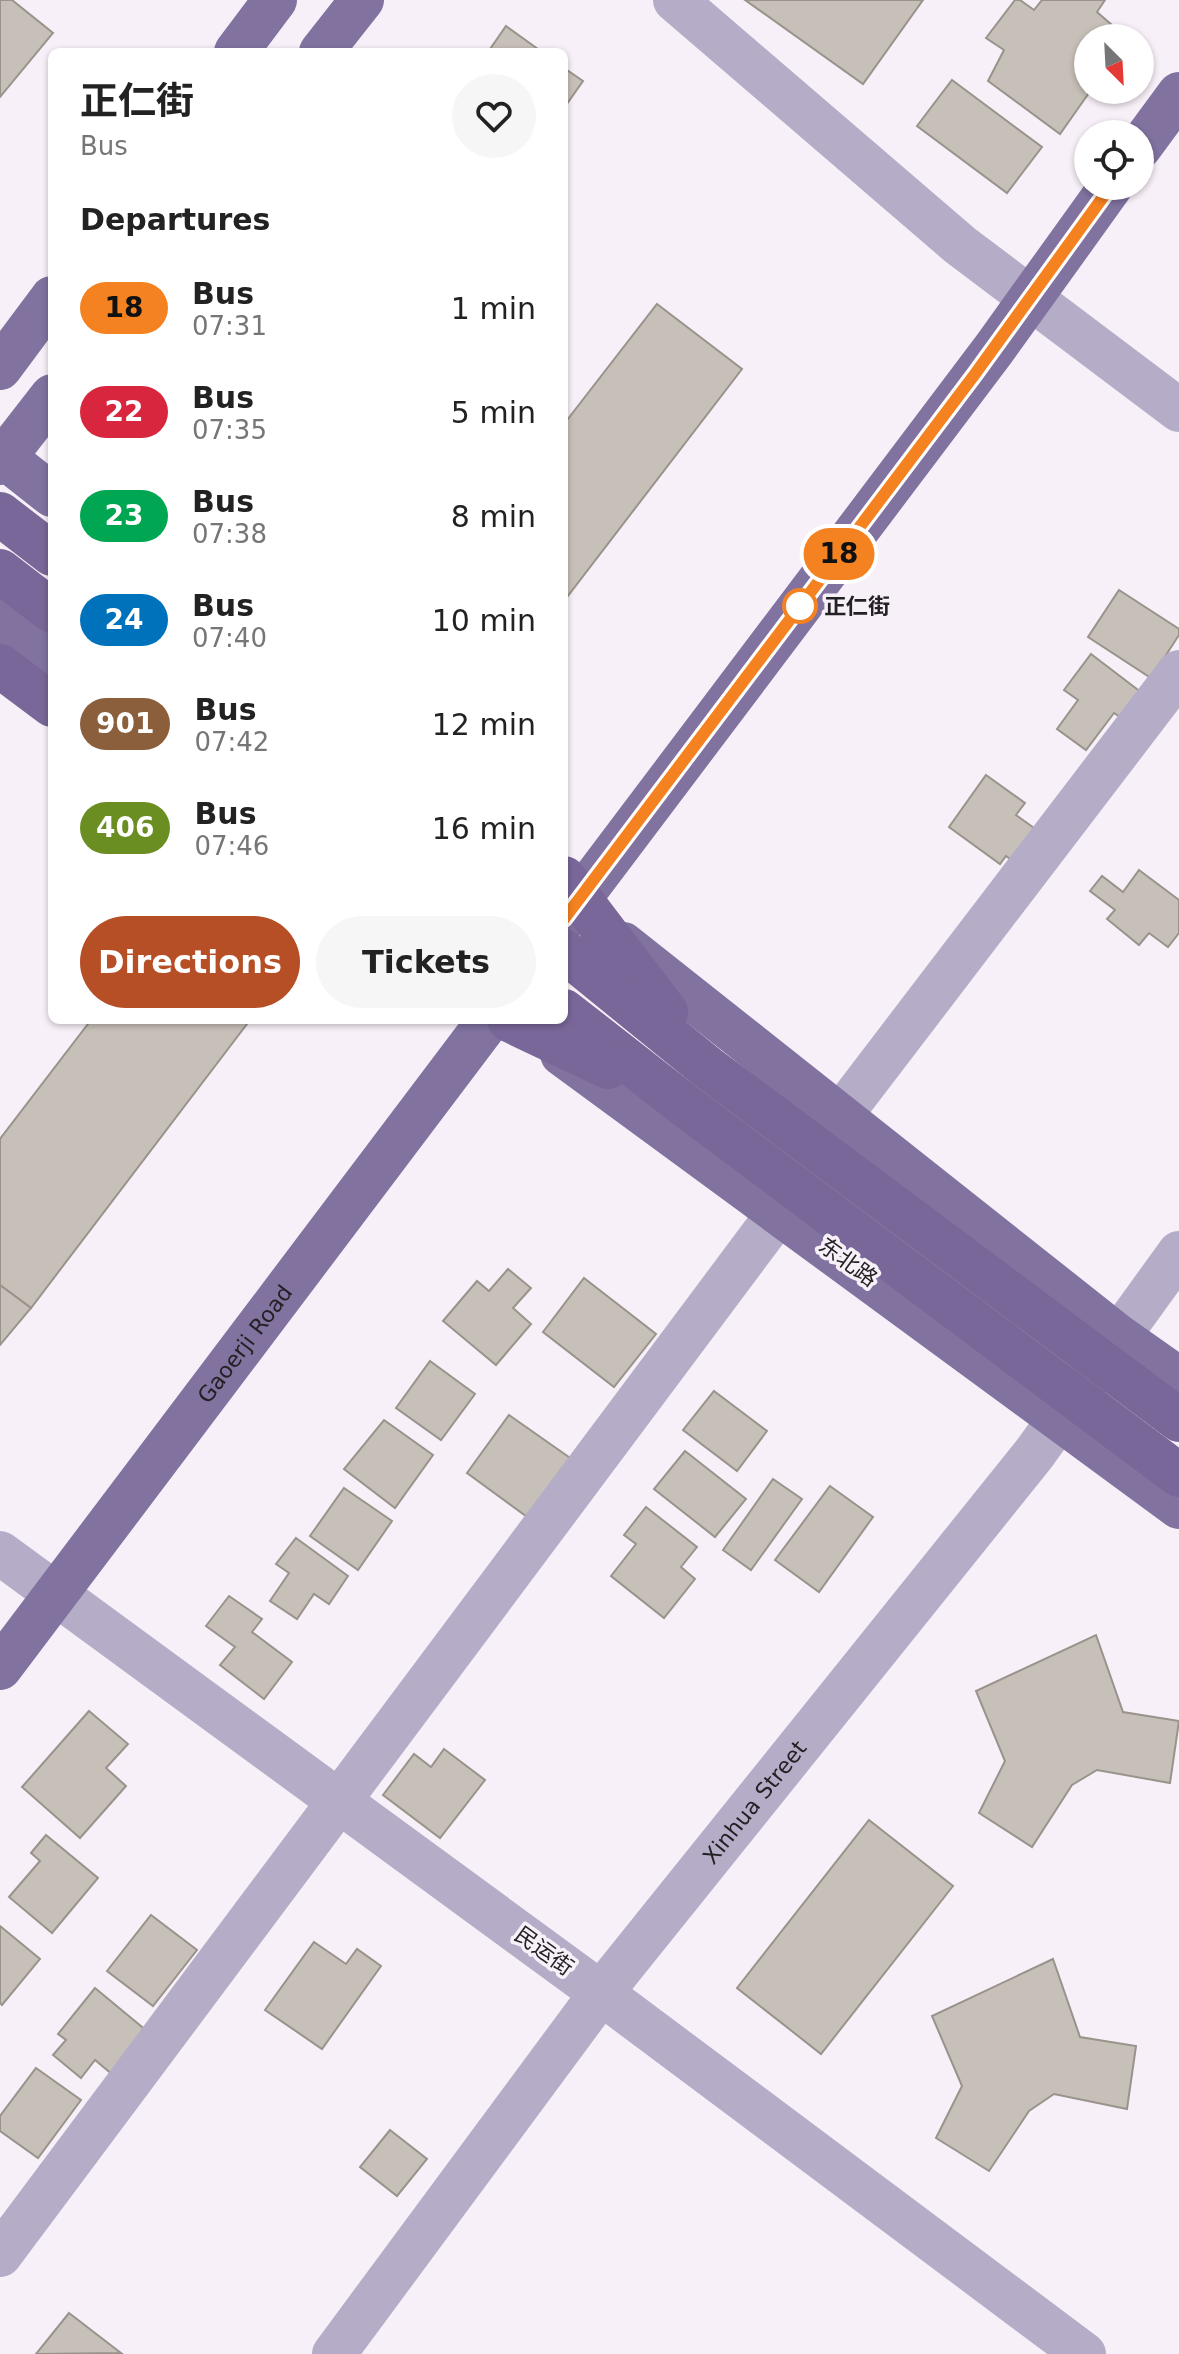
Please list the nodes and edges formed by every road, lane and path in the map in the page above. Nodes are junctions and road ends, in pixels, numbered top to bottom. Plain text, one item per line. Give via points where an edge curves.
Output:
1 (275, 0) edge
2 (362, 0) edge
3 (675, 0) edge
4 (239, 48) edge
5 (324, 48) edge
6 (1179, 94) edge
7 (1154, 128) edge
8 (1101, 200) edge
9 (1031, 298) junction
10 (48, 303) edge
11 (0, 368) edge
12 (48, 401) edge
13 (1179, 410) edge
14 (1, 458) edge
15 (48, 492) edge
16 (0, 514) edge
17 (48, 551) edge
18 (0, 571) edge
19 (48, 608) edge
20 (0, 616) edge
21 (48, 654) edge
22 (2, 667) edge
23 (1179, 672) edge
24 (48, 702) edge
25 (568, 897) edge
26 (568, 902) edge
27 (568, 902) edge
28 (568, 954) edge
29 (568, 1014) edge
30 (486, 1024) edge
31 (518, 1024) edge
32 (520, 1024) edge
33 (708, 1068) junction
34 (682, 1103) junction
35 (840, 1116) junction
36 (780, 1211) junction
37 (1179, 1253) edge
38 (1118, 1336) junction
39 (1179, 1379) edge
40 (1060, 1418) junction
41 (1179, 1420) edge
42 (1179, 1475) edge
43 (1179, 1507) edge
44 (0, 1553) edge
45 (58, 1593) junction
46 (0, 1668) edge
47 (339, 1800) junction
48 (601, 1993) junction
49 (0, 2255) edge
50 (334, 2354) edge
51 (1084, 2354) edge

1 - 4 main road
2 - 5 main road
3 - 9 street via 960,245
6 - 7 main road
8 - 9 main road
9 - 13 street
9 - 25 main road
10 - 11 main road
12 - 14 main road
14 - 15 main road
16 - 17 highway
18 - 19 highway
20 - 21 main road
22 - 24 highway
23 - 35 street
26 - 33 highway, bridge
27 - 35 main road
28 - 33 highway, bridge
29 - 34 highway, 东北路, bridge
30 - 45 main road, Gaoerji Road
31 - 36 main road, 东北路
32 - 34 highway, bridge
33 - 41 highway, bridge
34 - 42 highway, 东北路, bridge
35 - 38 main road
36 - 40 main road, 东北路
36 - 47 street
37 - 38 street, Xinhua Street
38 - 39 main road
38 - 40 street, Xinhua Street
40 - 43 main road, 东北路
40 - 48 street, Xinhua Street
44 - 45 street, 民运街
45 - 46 main road, Gaoerji Road
45 - 47 street, 民运街
47 - 48 street, 民运街
47 - 49 street
48 - 50 street, Xinhua Street
48 - 51 street, 民运街

